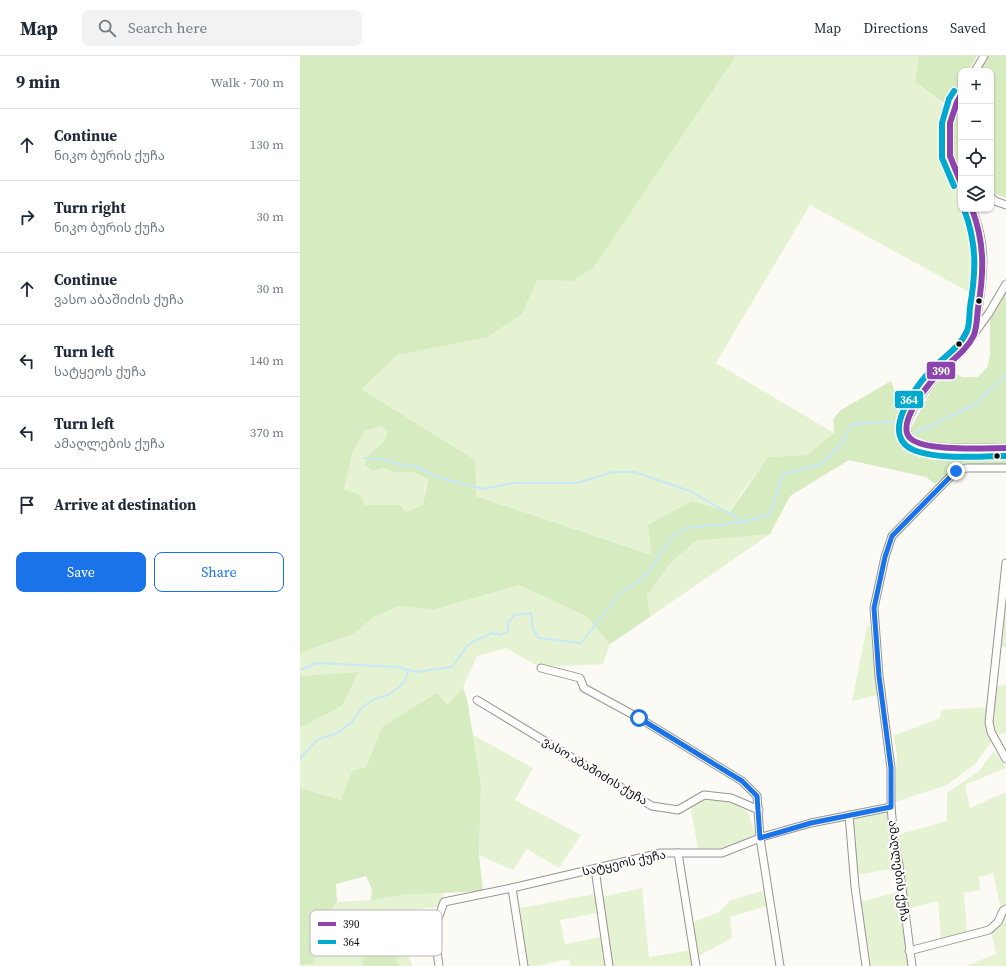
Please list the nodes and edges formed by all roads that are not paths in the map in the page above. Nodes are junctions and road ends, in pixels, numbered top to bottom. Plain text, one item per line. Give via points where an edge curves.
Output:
1 (984, 56) edge
2 (977, 68) edge
3 (958, 100) edge
4 (958, 176) edge
5 (994, 199) edge
6 (1006, 205) edge
7 (973, 212) edge
8 (1006, 284) edge
9 (974, 333) junction
10 (1006, 448) edge
11 (1006, 468) edge
12 (1006, 563) edge
13 (541, 668) dead end
14 (477, 700) dead end
15 (1006, 759) edge
16 (891, 807) junction
17 (759, 810) junction
18 (849, 815) junction
19 (760, 838) junction
20 (678, 853) junction
21 (595, 869) junction
22 (512, 888) junction
23 (1006, 909) edge
24 (441, 910) edge
25 (909, 951) junction
26 (438, 956) edge
27 (439, 966) edge
28 (524, 966) edge
29 (609, 966) edge
30 (696, 966) edge
31 (780, 966) edge
32 (866, 966) edge
33 (912, 966) edge

1 - 2 street
3 - 4 street via 950,123 950,156
5 - 6 street
7 - 9 street via 982,241 982,280
8 - 9 street
9 - 10 street via 965,347 918,400 907,421 906,431 911,440 925,446
11 - 16 street, ამაღლების ქუჩა via 967,468 956,471 892,536 874,608 879,676 891,768
12 - 15 street via 989,722 991,732
13 - 17 street via 580,678 584,688 639,718 742,781 757,796
14 - 17 street, ვასო აბაშიძის ქუჩა via 652,806 678,810 704,795 731,798
16 - 18 street, სატყეოს ქუჩა
16 - 25 street, ამაღლების ქუჩა
17 - 19 street
18 - 19 street, სატყეოს ქუჩა
18 - 32 street via 855,887
19 - 20 street, სატყეოს ქუჩა via 722,853
19 - 31 street
20 - 21 street, სატყეოს ქუჩა via 661,853
20 - 30 street
21 - 22 street, სატყეოს ქუჩა
21 - 29 street
22 - 24 street, სატყეოს ქუჩა via 444,902
22 - 28 street
23 - 25 street via 989,930
25 - 33 street, ამაღლების ქუჩა
26 - 27 street, სატყეოს ქუჩა

